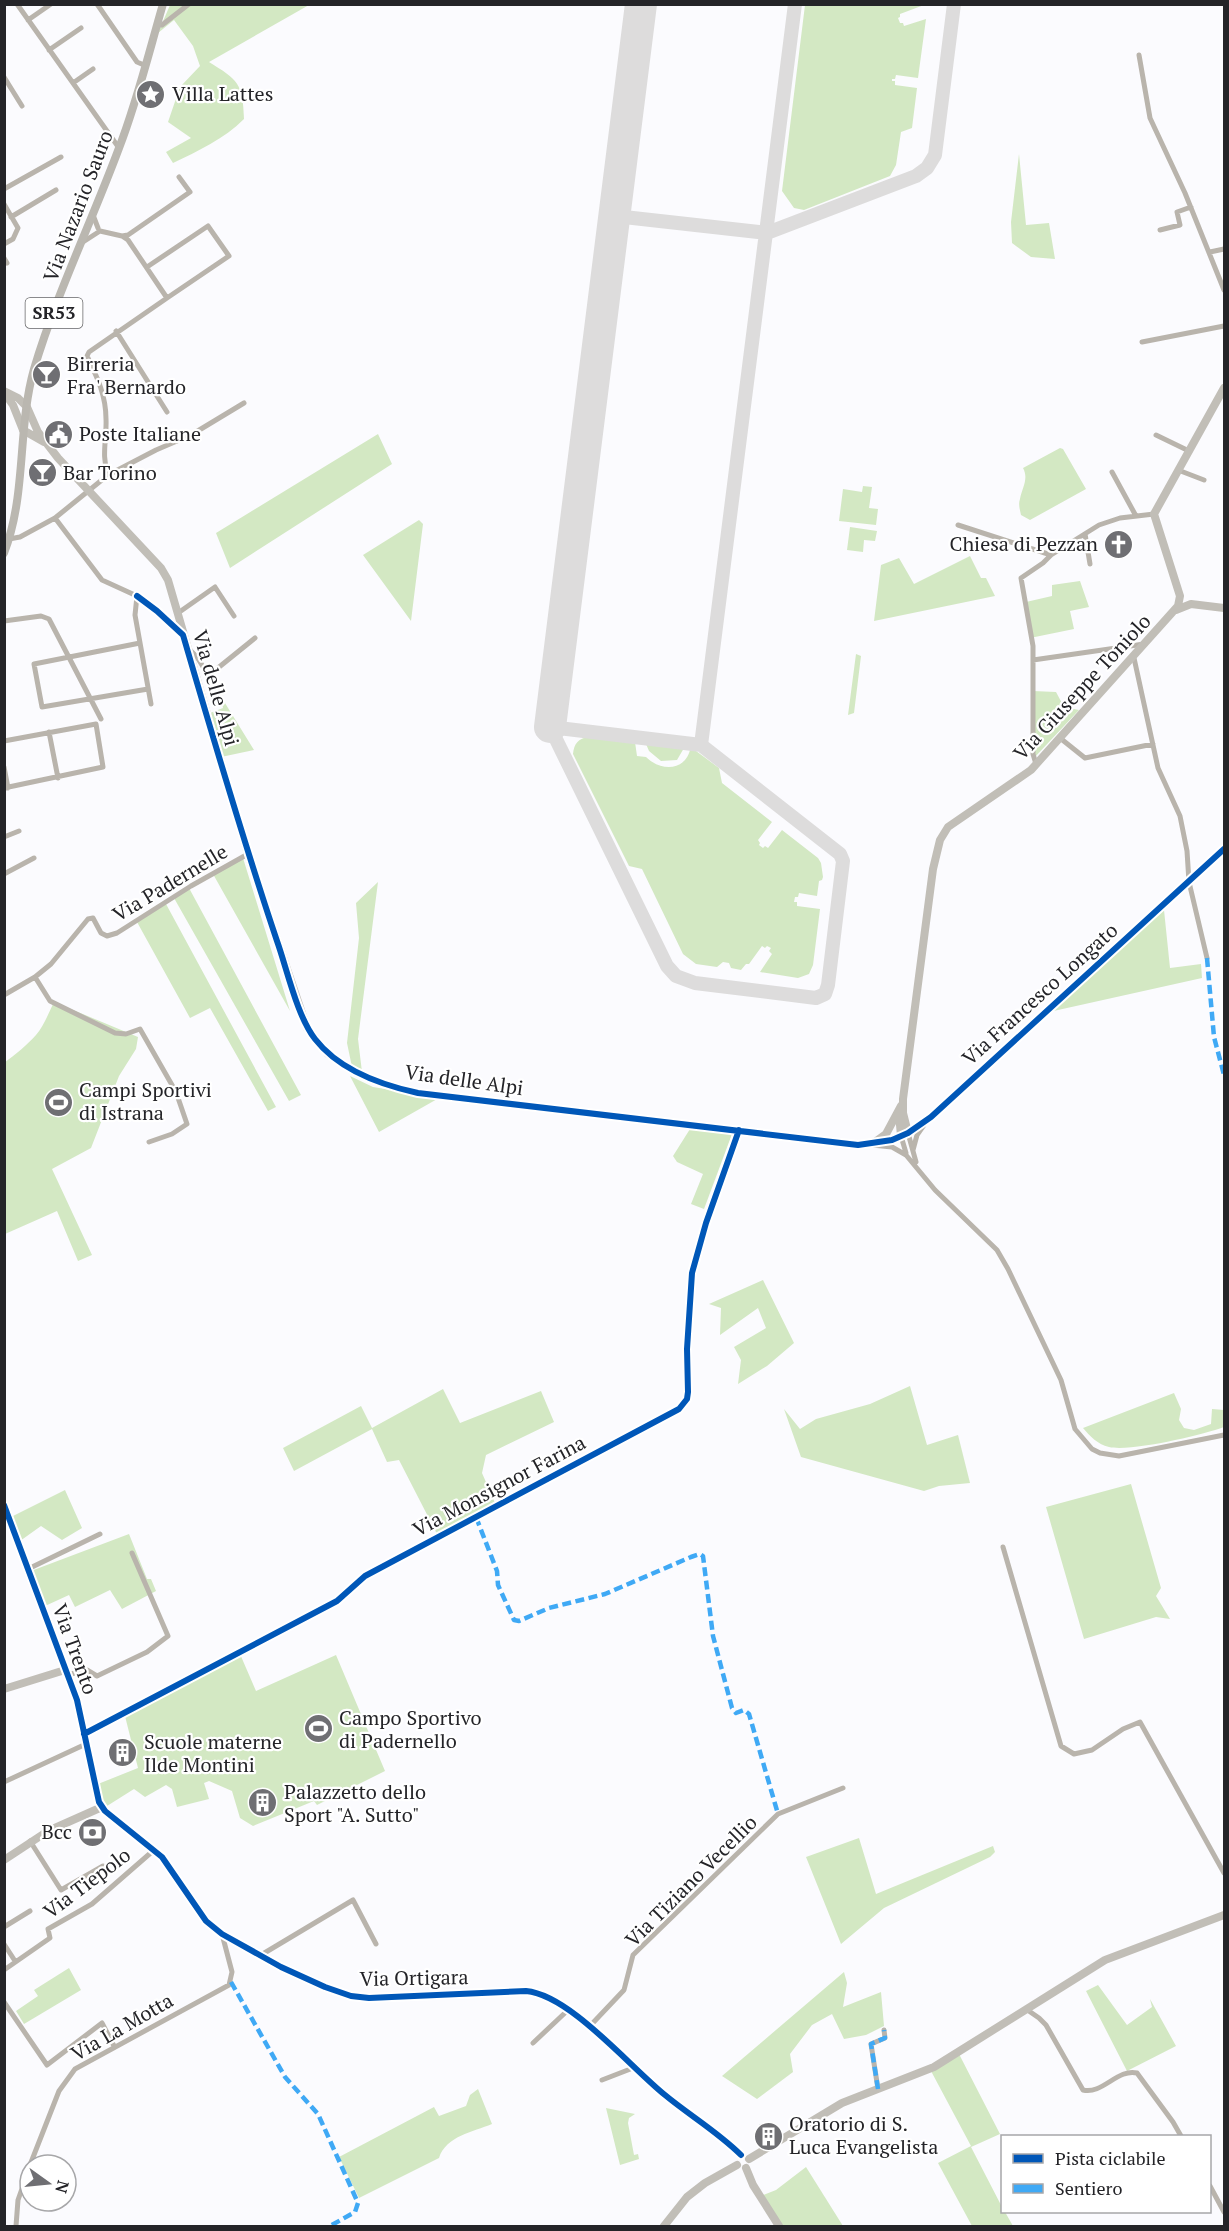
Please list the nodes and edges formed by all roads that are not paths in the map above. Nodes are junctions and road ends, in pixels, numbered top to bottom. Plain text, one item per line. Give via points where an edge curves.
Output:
1 (17, 4) edge
2 (51, 4) edge
3 (97, 4) edge
4 (163, 4) edge
5 (189, 4) edge
6 (28, 20) junction
7 (157, 25) junction
8 (81, 28) dead end
9 (49, 50) junction
10 (1139, 55) dead end
11 (144, 65) junction
12 (93, 69) dead end
13 (4, 77) edge
14 (73, 83) junction
15 (22, 106) dead end
16 (119, 148) junction
17 (61, 157) dead end
18 (179, 177) dead end
19 (4, 189) edge
20 (56, 190) dead end
21 (4, 204) edge
22 (1191, 207) junction
23 (11, 217) junction
24 (94, 228) junction
25 (1160, 230) dead end
26 (122, 236) junction
27 (4, 244) edge
28 (1224, 249) edge
29 (1210, 252) junction
30 (147, 267) junction
31 (1224, 290) edge
32 (168, 298) junction
33 (1224, 326) edge
34 (116, 331) junction
35 (1142, 342) dead end
36 (31, 382) junction
37 (1224, 388) edge
38 (4, 392) edge
39 (13, 399) junction
40 (244, 403) dead end
41 (27, 407) junction
42 (167, 412) dead end
43 (23, 430) junction
44 (1156, 435) dead end
45 (41, 438) junction
46 (22, 449) junction
47 (1190, 451) junction
48 (1178, 470) junction
49 (1112, 472) dead end
50 (108, 475) junction
51 (1204, 480) dead end
52 (87, 491) junction
53 (1154, 514) junction
54 (14, 515) junction
55 (1136, 516) junction
56 (55, 518) junction
57 (958, 525) dead end
58 (1085, 534) junction
59 (7, 546) edge
60 (1051, 555) junction
61 (1090, 564) dead end
62 (137, 596) junction
63 (1188, 602) junction
64 (1224, 608) edge
65 (178, 613) junction
66 (234, 616) dead end
67 (4, 621) edge
68 (183, 635) junction
69 (255, 638) dead end
70 (140, 643) junction
71 (1144, 644) junction
72 (187, 647) junction
73 (68, 658) junction
74 (1134, 658) junction
75 (1033, 660) junction
76 (208, 676) junction
77 (148, 689) junction
78 (216, 693) dead end
79 (88, 698) junction
80 (151, 704) dead end
81 (101, 719) dead end
82 (49, 732) junction
83 (1060, 738) junction
84 (4, 741) edge
85 (1153, 744) junction
86 (1036, 764) junction
87 (4, 767) edge
88 (58, 778) junction
89 (6, 788) edge
90 (19, 831) dead end
91 (4, 837) edge
92 (1224, 849) edge
93 (248, 854) junction
94 (34, 858) dead end
95 (4, 874) edge
96 (1189, 882) junction
97 (1207, 958) dead end
98 (35, 977) junction
99 (4, 995) edge
100 (903, 1099) junction
101 (900, 1110) junction
102 (931, 1117) junction
103 (905, 1122) junction
104 (919, 1126) junction
105 (739, 1130) junction
106 (905, 1135) junction
107 (149, 1142) dead end
108 (867, 1145) junction
109 (914, 1150) junction
110 (906, 1155) junction
111 (917, 1167) junction
112 (1224, 1435) edge
113 (4, 1505) edge
114 (100, 1534) dead end
115 (1003, 1547) dead end
116 (132, 1553) dead end
117 (28, 1569) junction
118 (66, 1673) junction
119 (4, 1689) edge
120 (84, 1734) junction
121 (86, 1744) junction
122 (4, 1782) edge
123 (843, 1788) dead end
124 (102, 1807) junction
125 (30, 1841) junction
126 (154, 1850) junction
127 (4, 1860) edge
128 (103, 1866) dead end
129 (1224, 1873) edge
130 (30, 1911) dead end
131 (1224, 1915) edge
132 (4, 1927) edge
133 (222, 1934) junction
134 (4, 1944) edge
135 (376, 1944) dead end
136 (261, 1955) junction
137 (15, 1961) junction
138 (4, 1970) edge
139 (4, 2002) edge
140 (1026, 2009) junction
141 (568, 2010) junction
142 (589, 2027) junction
143 (884, 2031) dead end
144 (533, 2043) dead end
145 (114, 2046) junction
146 (633, 2068) junction
147 (602, 2080) dead end
148 (879, 2089) junction
149 (1180, 2135) edge
150 (35, 2153) edge
151 (741, 2154) junction
152 (749, 2159) junction
153 (737, 2165) junction
154 (746, 2168) junction
155 (1211, 2189) edge
156 (18, 2200) edge
157 (1224, 2212) edge
158 (16, 2226) edge
159 (664, 2226) edge
160 (778, 2226) edge

1 - 6 street
2 - 6 street
3 - 11 street via 128,51
4 - 7 main road, Via Nazario Sauro / SR53
5 - 7 street via 162,26
6 - 9 street
7 - 11 main road, Via Nazario Sauro / SR53
8 - 9 street
9 - 14 street
10 - 22 street via 1149,118
11 - 16 main road, Via Nazario Sauro / SR53
12 - 14 street
13 - 15 street
14 - 16 street
16 - 24 main road, Via Nazario Sauro / SR53 via 93,214
17 - 19 street
18 - 26 street via 190,192
20 - 23 street
21 - 23 street
22 - 25 street via 1177,212 1178,225
22 - 29 street
23 - 27 street via 17,234
24 - 26 street
24 - 36 main road, Via Nazario Sauro / SR53 via 81,244
26 - 30 street
28 - 29 street
29 - 31 street
30 - 32 street
30 - 32 street via 208,226 229,256
32 - 34 street
33 - 35 street
34 - 42 street
34 - 50 street via 87,356 105,403 103,452
36 - 39 street via 24,393
36 - 41 main road, Via Nazario Sauro / SR53
37 - 47 street
38 - 39 street
39 - 41 street via 16,406
39 - 43 street
40 - 50 street via 191,435
41 - 43 main road, Via Nazario Sauro / SR53
41 - 45 street, Via delle Alpi
43 - 45 street via 34,429
43 - 46 main road
43 - 54 main road, SR53
44 - 47 street
45 - 46 street
45 - 52 street, Via delle Alpi
46 - 54 main road
47 - 48 street
48 - 51 street
48 - 53 street
49 - 55 street
50 - 52 street
52 - 56 street
52 - 65 street, Via delle Alpi via 161,568
53 - 55 street
53 - 63 street via 1178,591
54 - 59 main road, SR53
55 - 58 street via 1099,525
56 - 59 street
56 - 62 street via 102,580
57 - 60 street
58 - 60 street
58 - 61 street
60 - 75 street via 1021,578
62 - 68 street
62 - 70 street via 135,615
63 - 64 street
63 - 71 street, Via Giuseppe Toniolo via 1175,610
65 - 66 street via 215,587
65 - 68 street, Via delle Alpi
67 - 73 street via 47,617
68 - 72 street, Via delle Alpi
69 - 76 street
70 - 73 street
70 - 77 street
71 - 74 street, Via Giuseppe Toniolo
71 - 75 street
72 - 76 street
72 - 93 street, Via delle Alpi
73 - 79 street
73 - 79 street via 34,664 42,707
74 - 83 street, Via Giuseppe Toniolo
74 - 85 street
75 - 86 street
76 - 78 street
77 - 79 street
77 - 80 street
79 - 81 street
82 - 84 street
82 - 88 street
82 - 88 street via 98,726 102,768
83 - 85 street via 1085,758
83 - 86 street, Via Giuseppe Toniolo
85 - 96 street via 1158,768 1180,816
86 - 100 street, Via Giuseppe Toniolo via 948,827 940,840
87 - 89 street
88 - 89 street
90 - 91 street
92 - 96 street, Via Francesco Longato
93 - 98 street, Via Padernelle via 117,933 107,936 93,918 88,919 51,964
93 - 105 street, Via delle Alpi via 307,1028 328,1054 357,1073 393,1088 418,1093
94 - 95 street
96 - 97 street
96 - 102 street, Via Francesco Longato
98 - 99 street, Via Padernelle
98 - 107 street via 50,1001 116,1034 140,1029 176,1092 187,1124
100 - 101 street, Via Giuseppe Toniolo
100 - 103 street, Via Giuseppe Toniolo
101 - 106 street via 898,1118
101 - 108 street, Via Giuseppe Toniolo via 886,1134
102 - 104 street, Via Francesco Longato
102 - 109 street via 920,1131
103 - 104 street
103 - 106 street, Via Giuseppe Toniolo
104 - 106 street, Via Francesco Longato
105 - 108 street, Via delle Alpi
105 - 120 street, Via Monsignor Farina via 692,1273 688,1392 679,1409 365,1575 337,1600
106 - 108 street, Via Francesco Longato
106 - 109 street, Via Giuseppe Toniolo
106 - 110 street, Via Giuseppe Toniolo
108 - 110 street, Via Giuseppe Toniolo via 892,1147
109 - 111 street, Via Giuseppe Toniolo
110 - 111 street, Via Giuseppe Toniolo
111 - 112 street, Via Giuseppe Toniolo via 1002,1258 1061,1380 1075,1429 1085,1443 1101,1453 1119,1456
113 - 117 street, Via Trento
114 - 117 street
115 - 129 street via 1061,1746 1074,1754 1092,1750 1140,1722
116 - 118 street via 168,1636 147,1652 97,1676 87,1670
117 - 118 street, Via Trento
118 - 119 street via 50,1673
118 - 120 street, Via Trento
120 - 121 street, Via Trento
121 - 122 street
121 - 124 street, Via Trento
123 - 142 street, Via Tiziano Vecellio via 778,1814 633,1955 624,1990
124 - 125 street
124 - 126 street, Via Ortigara
125 - 127 street
125 - 128 street via 61,1890
126 - 133 street, Via Ortigara via 171,1868 206,1921
126 - 137 street, Via Tiepolo via 92,1904 48,1929 50,1938
130 - 132 street, Via Tiepolo
131 - 140 street via 1105,1960
133 - 136 street, Via Ortigara
133 - 145 street, Via La Motta via 232,1972 229,1985
134 - 137 street
135 - 136 street via 353,1900
136 - 141 street, Via Ortigara via 293,1973 351,1996 526,1991 551,1998
137 - 138 street, Via Tiepolo
139 - 145 street via 47,2066 102,2023
140 - 148 street via 934,2067
140 - 149 street via 1046,2025 1083,2090 1093,2090 1125,2074 1137,2073
141 - 142 street, Via Ortigara
141 - 144 street
142 - 146 street, Via Ortigara
143 - 148 street via 885,2038 871,2044
145 - 150 street, Via La Motta via 75,2069 59,2091
146 - 147 street
146 - 151 street, Via Ortigara
148 - 152 street via 842,2103
151 - 152 street
151 - 153 street
152 - 154 street
153 - 154 street
153 - 159 street via 705,2182
154 - 160 street
155 - 157 street
156 - 158 street, Via La Motta

